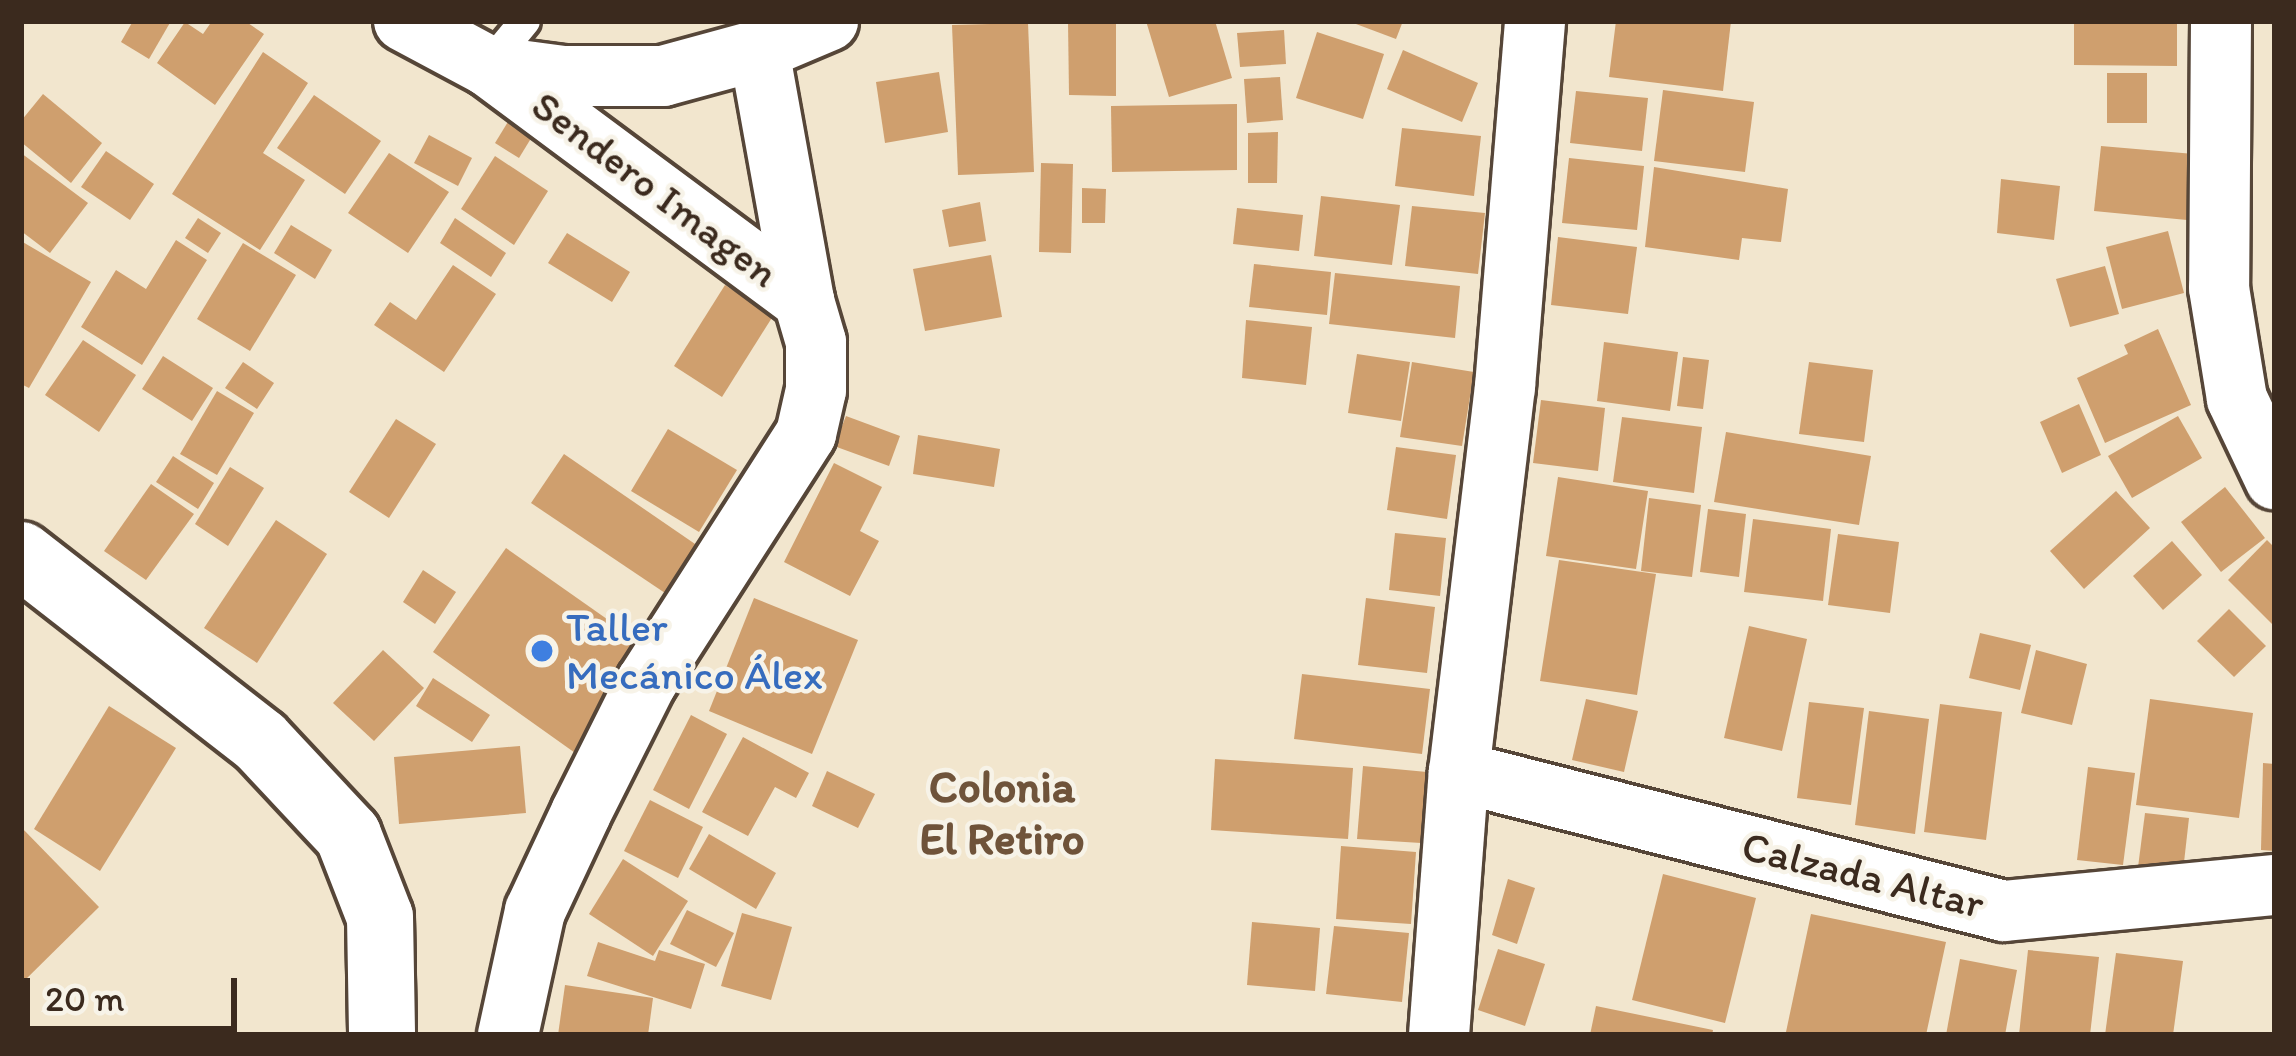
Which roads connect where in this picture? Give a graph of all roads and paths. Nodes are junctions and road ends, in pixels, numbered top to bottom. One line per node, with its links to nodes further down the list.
1 (404, 21): 5 (street)
2 (828, 21): 6 (street)
3 (1535, 21): 10 (street)
4 (2221, 21): 8 (street)
5 (507, 43): 6 (street); 7 (street, Sendero Imagen)
6 (759, 50): 7 (street)
7 (804, 301): 13 (street, Sendero Imagen)
8 (2275, 479)
9 (21, 555): 12 (street)
10 (1459, 772): 11 (street, Calzada Altar); 14 (street)
11 (2275, 885)
12 (382, 1035)
13 (508, 1035)
14 (1439, 1035)

